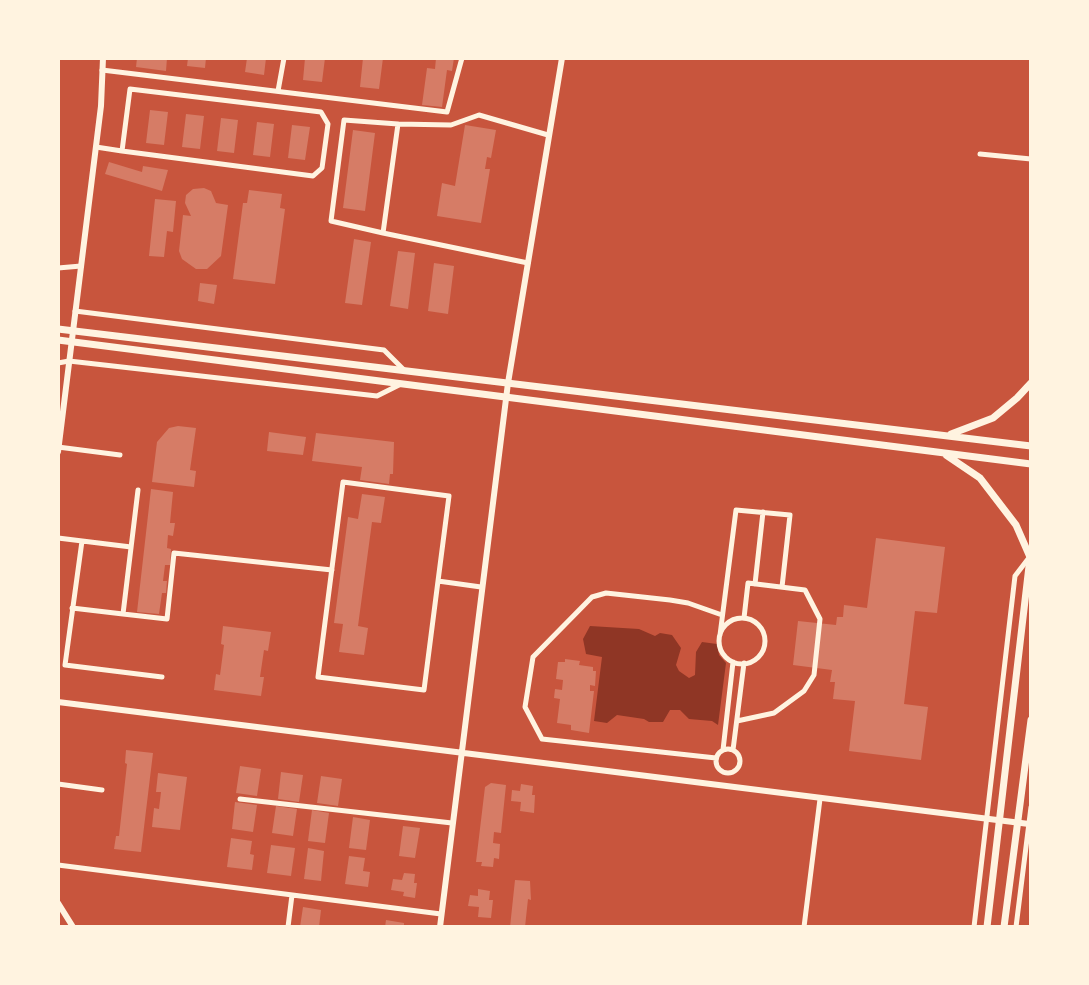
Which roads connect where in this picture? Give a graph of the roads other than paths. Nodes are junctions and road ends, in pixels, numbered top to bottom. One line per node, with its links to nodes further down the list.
1 (103, 58): 5 (street)
2 (284, 58): 6 (street)
3 (462, 58): 6 (street)
4 (562, 58): 8 (street)
5 (103, 70): 6 (street); 9 (street)
6 (278, 91)
7 (398, 124): 8 (street); 13 (street); 13 (street)
8 (548, 135): 14 (street)
9 (96, 147): 10 (street); 15 (street)
10 (122, 150): 10 (street)
11 (980, 154): 12 (street)
12 (1031, 159)
13 (383, 233): 14 (street)
14 (528, 263): 24 (street)
15 (81, 266): 16 (street); 17 (street)
16 (58, 268)
17 (75, 311): 20 (street); 22 (street)
18 (58, 329): 22 (main road)
19 (58, 340): 23 (main road)
20 (69, 361): 21 (street); 23 (street); 29 (street)
21 (58, 363)
22 (405, 371): 24 (main road)
23 (404, 383): 26 (main road)
24 (508, 383): 26 (street); 27 (main road)
25 (1031, 383): 27 (main road)
26 (506, 396): 30 (main road); 43 (street)
27 (947, 436): 28 (main road)
28 (1031, 446)
29 (58, 449): 31 (street)
30 (943, 452): 32 (main road); 39 (main road)
31 (120, 455)
32 (1031, 464)
33 (138, 490): 37 (street)
34 (763, 512): 42 (street); 44 (street); 47 (street)
35 (58, 538): 36 (street)
36 (82, 541): 37 (street); 45 (street)
37 (131, 547): 46 (street)
38 (1031, 549): 39 (main road)
39 (1030, 557): 67 (street); 68 (main road)
40 (332, 570): 41 (street); 41 (street); 46 (street)
41 (438, 581): 43 (street)
42 (755, 584): 44 (street); 48 (street)
43 (481, 587): 58 (street)
44 (782, 587): 55 (street)
45 (72, 608): 46 (street); 52 (street)
46 (123, 614)
47 (722, 615): 49 (street); 59 (street)
48 (744, 618): 49 (street); 51 (street)
49 (720, 635): 50 (street)
50 (733, 662): 51 (street); 56 (street)
51 (744, 663): 55 (street)
52 (162, 677)
53 (58, 702): 58 (street)
54 (1031, 720): 70 (main road)
55 (737, 721): 57 (street)
56 (723, 750): 57 (street); 59 (street)
57 (733, 750): 60 (street)
58 (461, 754): 62 (street); 69 (street)
59 (716, 758): 60 (street)
60 (728, 773): 62 (street)
61 (58, 784): 63 (street)
62 (726, 787): 65 (street)
63 (102, 790)
64 (240, 799): 69 (street)
65 (820, 799): 67 (street); 79 (street)
66 (1031, 807): 71 (street)
67 (987, 820): 68 (street); 80 (street)
68 (999, 821): 70 (street); 81 (main road)
69 (452, 823): 75 (street)
70 (1017, 823): 71 (street); 82 (main road)
71 (1030, 824): 83 (street)
72 (58, 865): 73 (street)
73 (292, 895): 75 (street); 77 (street)
74 (58, 903): 76 (street)
75 (441, 914): 78 (street)
76 (74, 927)
77 (288, 927)
78 (440, 927)
79 (804, 927)
80 (974, 927)
81 (987, 927)
82 (1004, 927)
83 (1016, 927)

